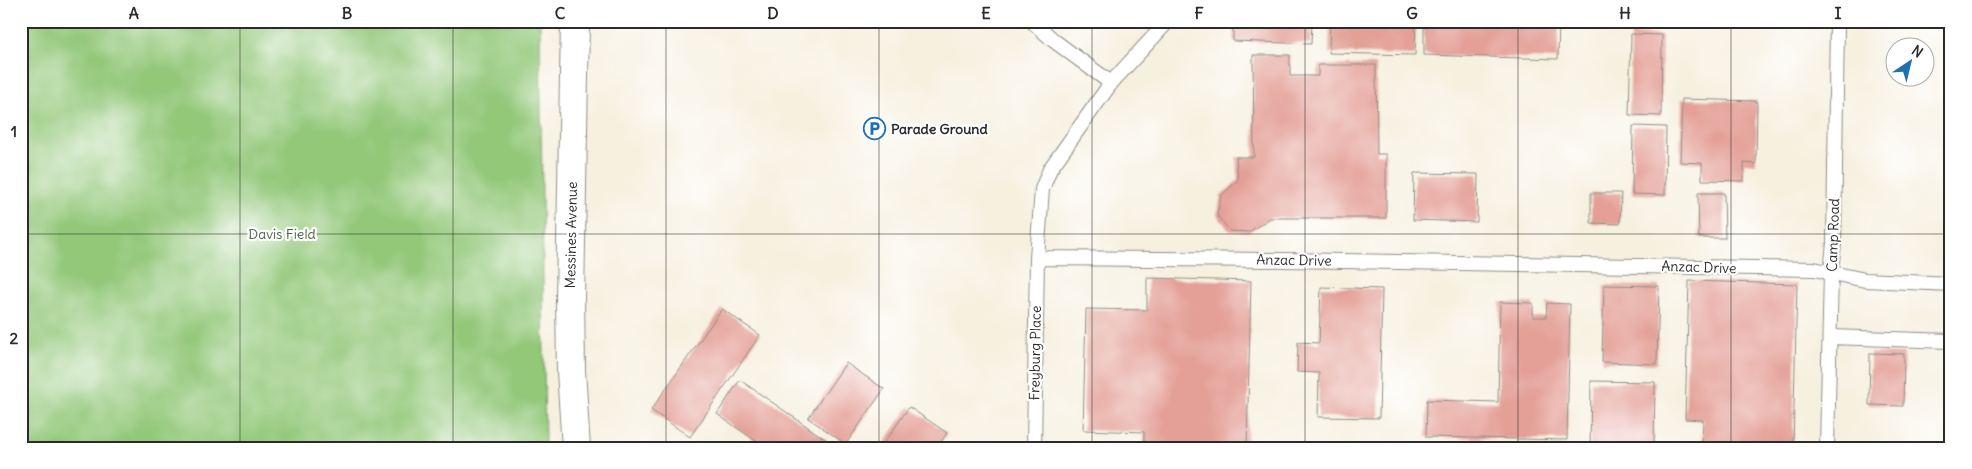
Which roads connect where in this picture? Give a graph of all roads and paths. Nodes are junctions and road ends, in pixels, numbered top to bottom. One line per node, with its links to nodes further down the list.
1 (575, 21): 11 (street, Messines Avenue)
2 (1032, 21): 5 (lane)
3 (1168, 21): 5 (lane)
4 (1837, 21): 7 (lane, Camp Road)
5 (1111, 83): 6 (lane)
6 (1036, 258): 7 (lane, Anzac Drive); 12 (lane, Freyburg Place)
7 (1831, 272): 8 (lane, Anzac Drive); 9 (lane, Camp Road)
8 (1951, 284)
9 (1830, 337): 10 (lane); 13 (lane, Camp Road)
10 (1951, 341)
11 (576, 448)
12 (1034, 448)
13 (1827, 448)

